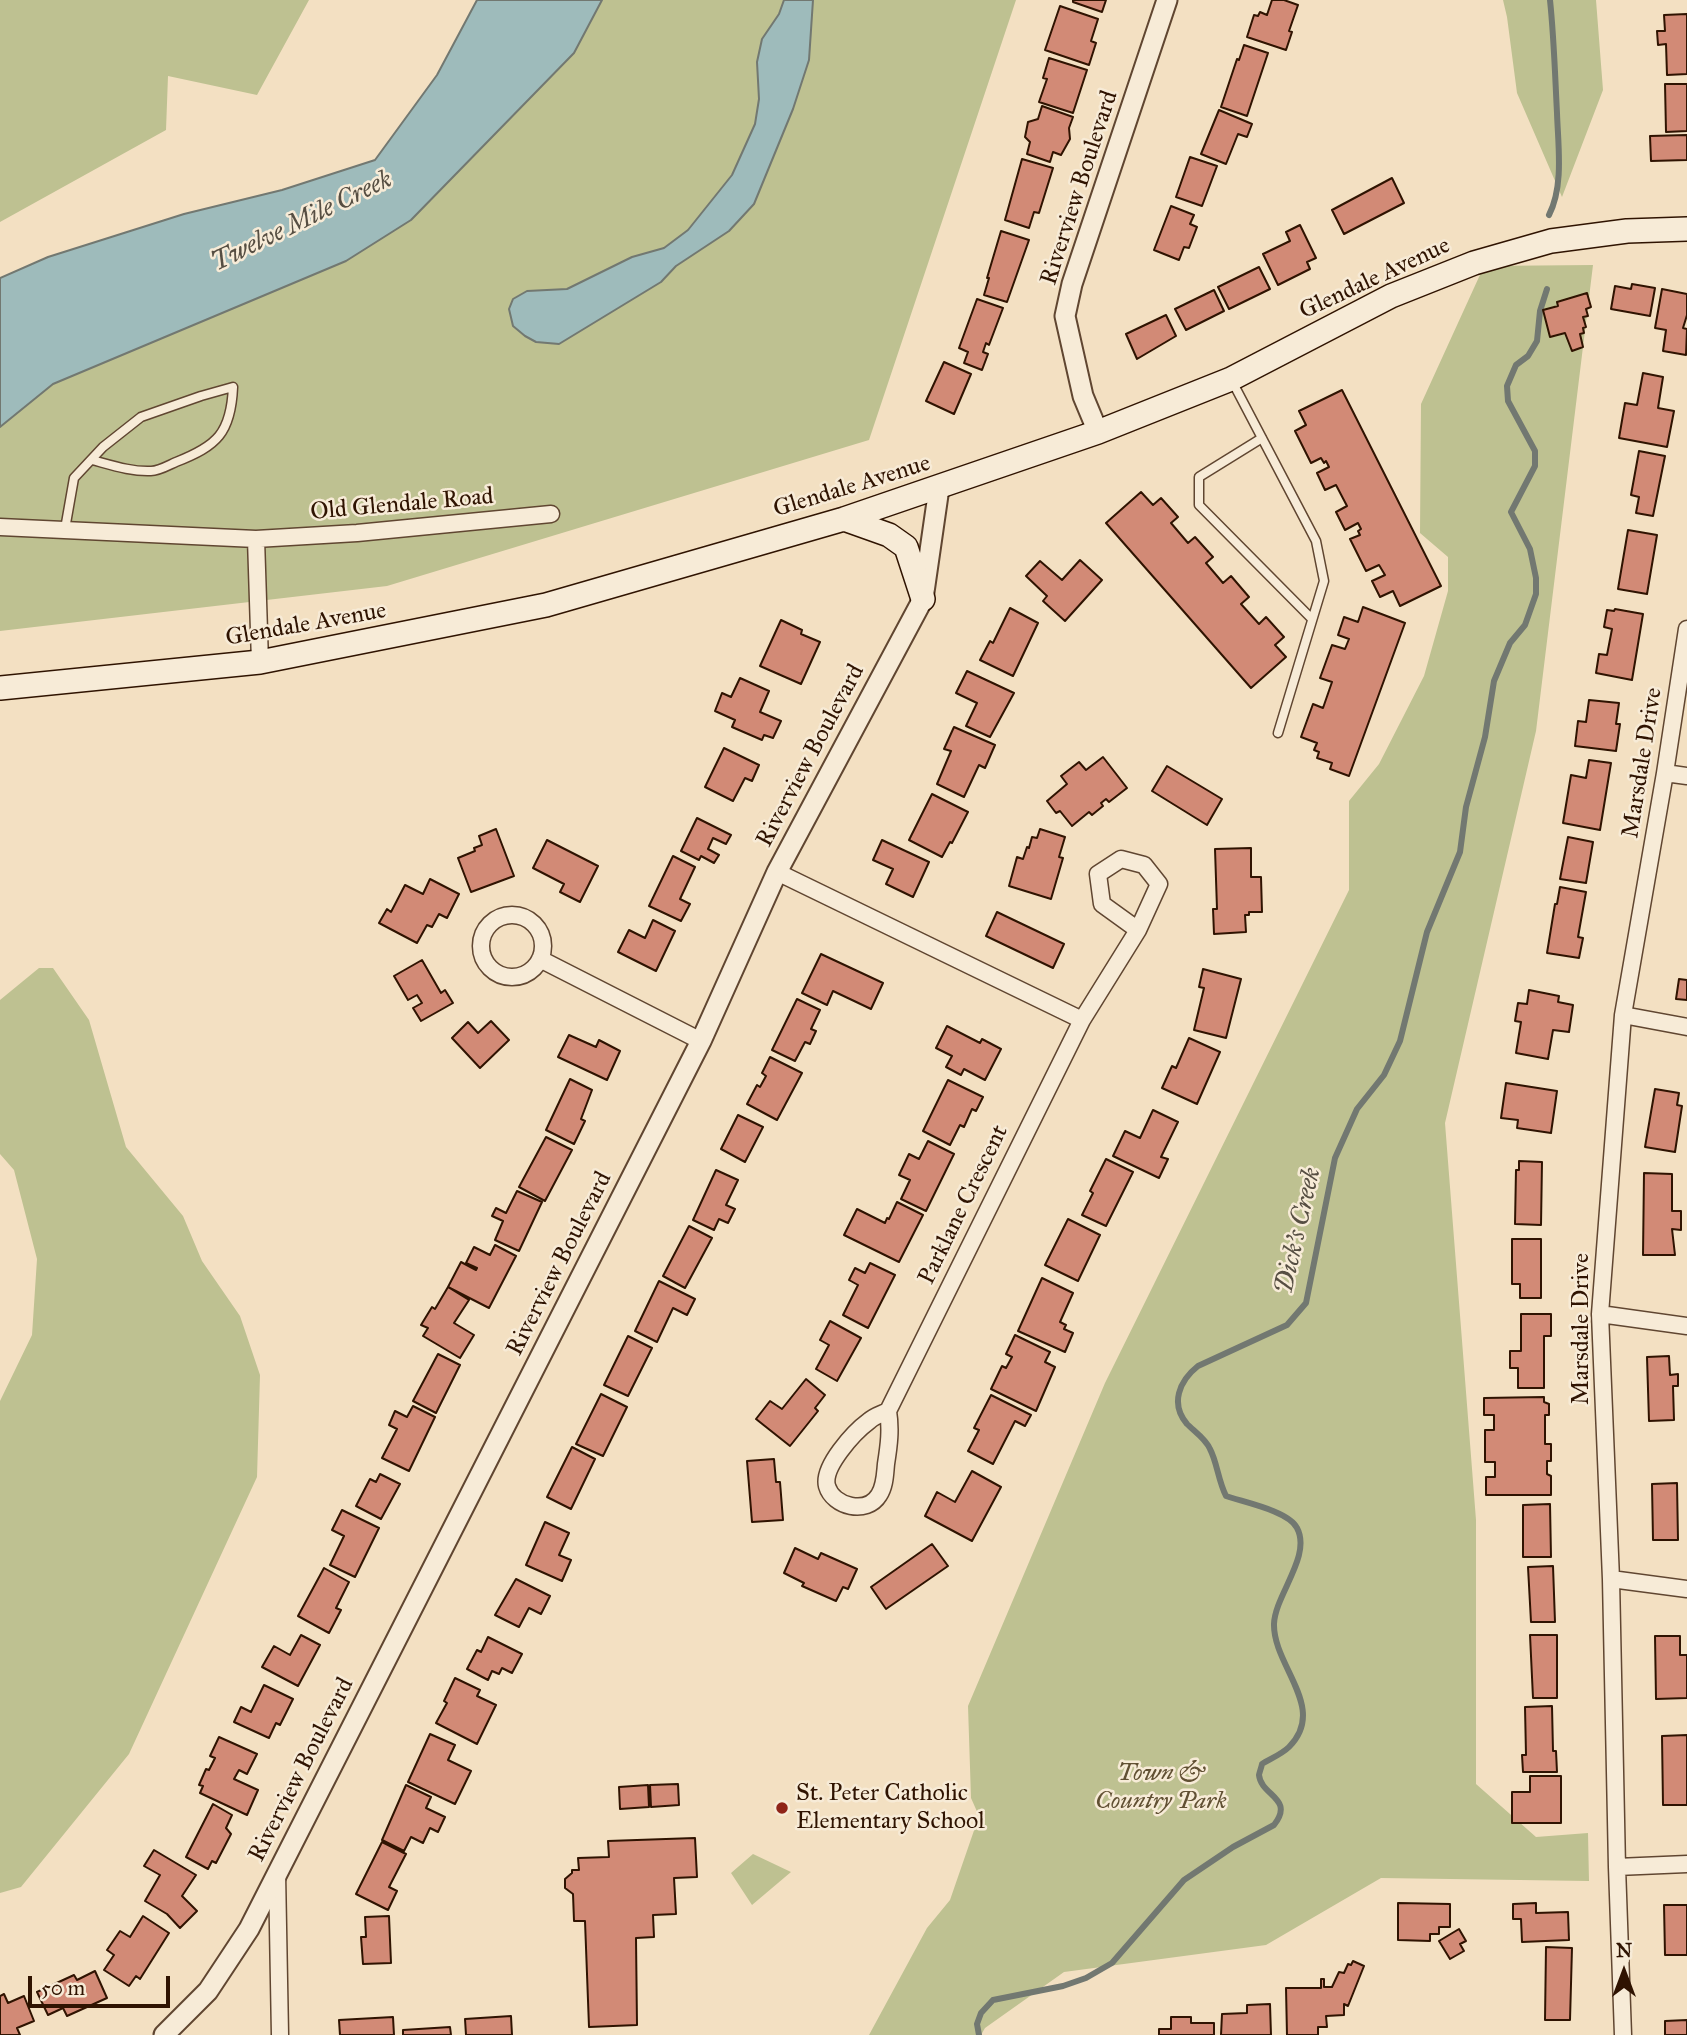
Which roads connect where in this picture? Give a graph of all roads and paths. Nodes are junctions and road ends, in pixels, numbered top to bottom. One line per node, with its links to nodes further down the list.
1 (1167, 0): 4 (street, Riverview Boulevard)
2 (1687, 229): 3 (main road, Glendale Avenue)
3 (1231, 379): 4 (main road, Glendale Avenue); 5 (lane)
4 (1098, 432): 7 (main road, Glendale Avenue)
5 (1262, 438): 14 (lane); 14 (lane)
6 (92, 460): 6 (lane); 11 (lane)
7 (939, 488): 9 (main road, Glendale Avenue); 13 (street, Riverview Boulevard)
8 (551, 514): 12 (street, Old Glendale Road)
9 (844, 519): 13 (main road); 16 (main road, Glendale Avenue)
10 (0, 527): 11 (street, Old Glendale Road)
11 (65, 528): 12 (street, Old Glendale Road)
12 (256, 539): 16 (street)
13 (923, 598): 21 (street, Riverview Boulevard)
14 (1312, 619): 18 (lane)
15 (1687, 629): 19 (street, Marsdale Drive)
16 (260, 662): 17 (main road, Glendale Avenue)
17 (1, 687)
18 (1278, 733)
19 (1665, 773): 20 (street); 24 (street, Marsdale Drive)
20 (1687, 776)
21 (777, 872): 25 (street); 27 (street, Riverview Boulevard)
22 (1138, 930): 22 (street, Parklane Crescent); 25 (street, Parklane Crescent)
23 (540, 959): 27 (street)
24 (1623, 1015): 26 (street); 28 (street, Marsdale Drive)
25 (1082, 1020): 30 (street, Parklane Crescent)
26 (1687, 1027)
27 (701, 1041): 35 (street, Riverview Boulevard)
28 (1600, 1314): 29 (street); 31 (street, Marsdale Drive)
29 (1687, 1326)
30 (888, 1411): 30 (street, Parklane Crescent)
31 (1611, 1579): 32 (street); 34 (street, Marsdale Drive)
32 (1687, 1589)
33 (1687, 1864): 34 (street)
34 (1617, 1867): 38 (street, Marsdale Drive)
35 (277, 1873): 36 (street, Riverview Boulevard); 37 (street)
36 (164, 2035)
37 (280, 2035)
38 (1623, 2035)

